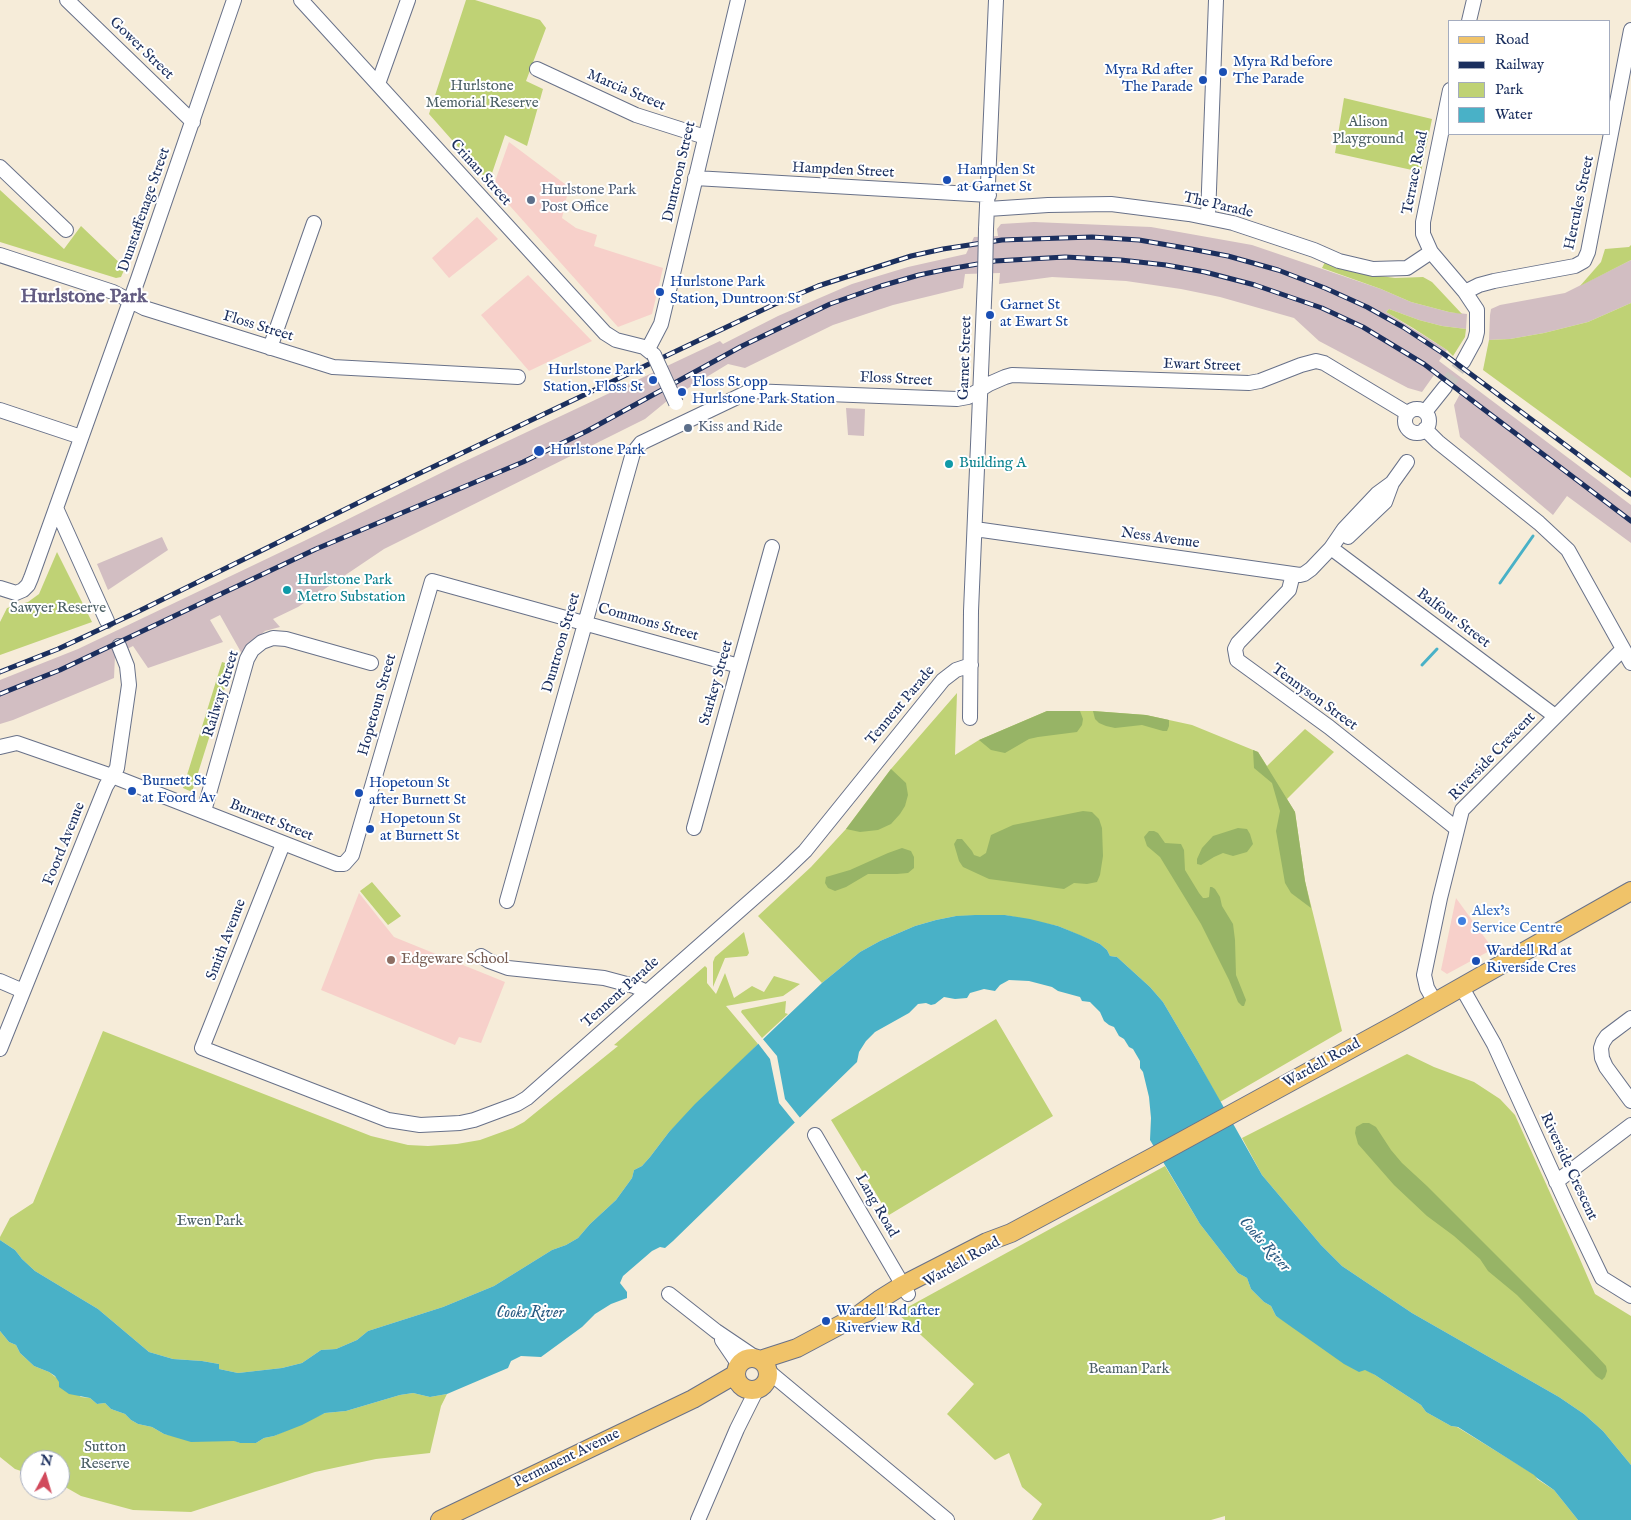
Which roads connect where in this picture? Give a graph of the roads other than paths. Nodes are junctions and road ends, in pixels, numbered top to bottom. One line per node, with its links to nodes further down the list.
1 (67, 0): 14 (street, Gower Street)
2 (234, 0): 14 (street, Dunstaffenage Street)
3 (300, 0): 12 (street, Crinan Street)
4 (408, 0): 12 (street)
5 (738, 0): 17 (street, Duntroon Street)
6 (996, 0): 20 (street, Garnet Street)
7 (1216, 0): 21 (street)
8 (1474, 0): 9 (street)
9 (1468, 20)
10 (1631, 30): 15 (street, Hercules Street)
11 (537, 69): 17 (street, Marcia Street)
12 (378, 84): 29 (street, Crinan Street)
13 (1448, 100): 24 (street, Terrace Road)
14 (193, 122): 27 (street, Dunstaffenage Street)
15 (1611, 133)
16 (1611, 135): 26 (street, Hercules Street)
17 (704, 137): 19 (street, Duntroon Street)
18 (0, 167): 23 (street)
19 (695, 178): 20 (street, Hampden Street); 29 (street, Duntroon Street)
20 (988, 202): 21 (street, The Parade); 33 (street, Garnet Street, bridge)
21 (1208, 217): 24 (street, The Parade)
22 (314, 223): 28 (street)
23 (66, 230)
24 (1431, 252): 26 (street, Terrace Road)
25 (0, 255): 27 (street, Floss Street)
26 (1465, 292): 30 (street, Terrace Road)
27 (130, 302): 28 (street, Floss Street); 39 (street, Dunstaffenage Street)
28 (270, 348): 31 (street, Floss Street)
29 (651, 352): 37 (street, bridge)
30 (1463, 362)
31 (518, 377)
32 (1445, 387): 35 (street)
33 (981, 389): 36 (street, Ewart Street); 37 (street, Floss Street); 42 (street, Garnet Street)
34 (0, 410): 39 (street)
35 (1425, 412): 36 (street); 38 (street)
36 (1407, 413): 38 (street)
37 (685, 421): 49 (street, Duntroon Street)
38 (1425, 429): 51 (street)
39 (81, 437): 41 (street, Dunstaffenage Street)
40 (1407, 462): 44 (street)
41 (56, 508): 47 (street, Dunstaffenage Street); 48 (street)
42 (974, 529): 45 (street, Ness Avenue); 54 (street, Garnet Street)
43 (772, 547): 55 (street, Starkey Street)
44 (1331, 548): 45 (street); 56 (street, Balfour Street)
45 (1293, 574): 62 (street, Tennyson Street)
46 (432, 581): 49 (street, Commons Street); 64 (street, Hopetoun Street)
47 (0, 588)
48 (108, 621)
49 (585, 622): 55 (street, Commons Street); 66 (street, Duntroon Street)
50 (119, 646): 59 (street, Foord Avenue)
51 (1623, 649): 53 (street); 56 (street, Riverside Crescent)
52 (370, 663): 60 (street, Railway Street)
53 (1631, 663)
54 (971, 665): 57 (street, Garnet Street); 71 (street, Tennent Parade)
55 (739, 666): 61 (street, Starkey Street)
56 (1554, 716): 62 (street, Riverside Crescent)
57 (970, 718)
58 (0, 747): 59 (street, Burnett Street)
59 (112, 776): 60 (street, Burnett Street); 70 (street, Foord Avenue)
60 (204, 811): 63 (street, Burnett Street)
61 (694, 828)
62 (1457, 829): 72 (street, Riverside Crescent)
63 (283, 844): 64 (street, Burnett Street); 74 (street, Smith Avenue)
64 (344, 864)
65 (1631, 891): 69 (main road, Wardell Road)
66 (507, 901)
67 (481, 956): 71 (street)
68 (0, 982): 70 (street)
69 (1461, 986): 72 (main road, Wardell Road); 79 (street, Riverside Crescent)
70 (23, 991): 75 (street, Foord Avenue)
71 (647, 992): 74 (street, Tennent Parade)
72 (1435, 1002): 80 (main road, Wardell Road)
73 (1631, 1018): 76 (street)
74 (202, 1048)
75 (0, 1049)
76 (1631, 1101)
77 (1631, 1125): 79 (street)
78 (815, 1135): 80 (street, Lang Road)
79 (1556, 1182): 82 (street, Riverside Crescent)
80 (903, 1285): 83 (main road, Wardell Road)
81 (669, 1294): 83 (street)
82 (1631, 1296)
83 (754, 1375): 84 (main road, Permanent Avenue); 85 (street); 86 (street)
84 (440, 1520)
85 (698, 1520)
86 (947, 1520)

